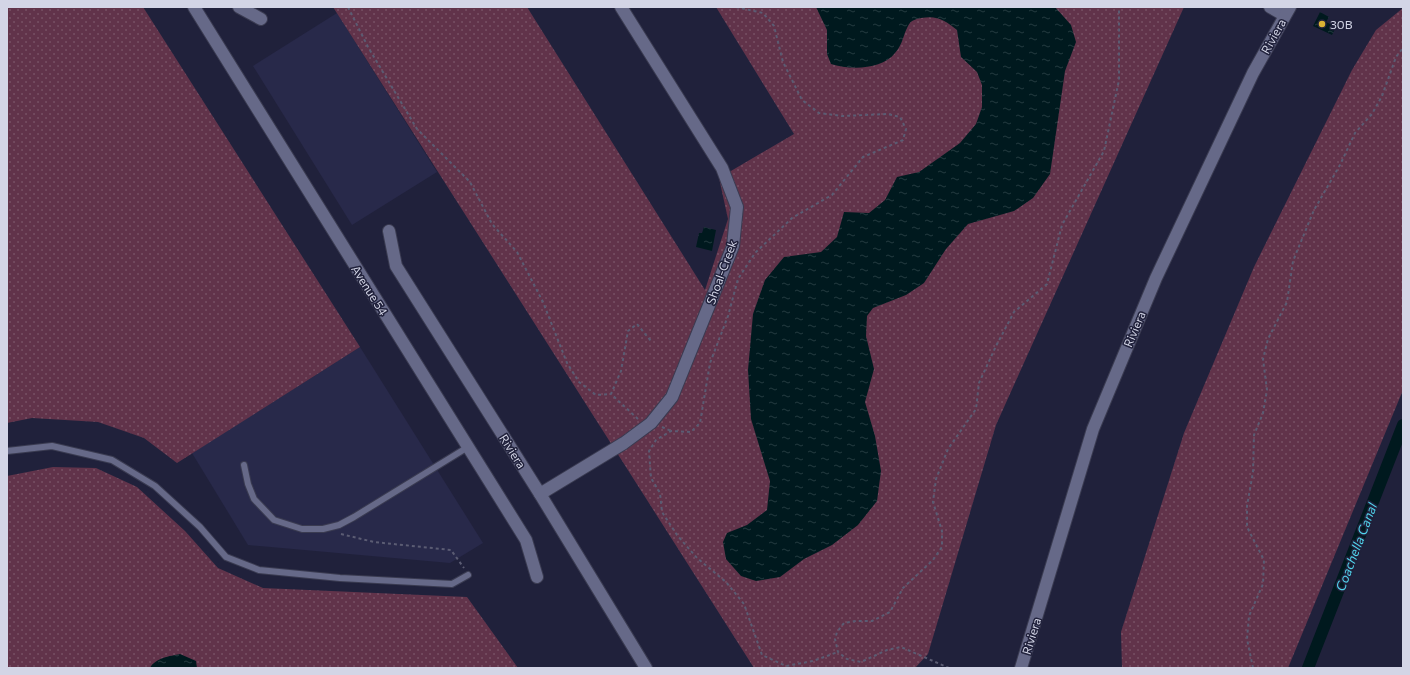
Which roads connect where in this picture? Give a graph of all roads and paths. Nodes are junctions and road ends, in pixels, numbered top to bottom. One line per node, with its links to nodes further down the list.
1 (194, 7): 16 (street, Avenue 54)
2 (239, 7): 9 (street)
3 (348, 7): 13 (path)
4 (621, 7): 14 (street, Shoal-Creek)
5 (736, 7): 15 (path)
6 (1119, 7): 23 (path)
7 (1270, 7): 8 (street)
8 (1287, 11): 26 (street, Riviera)
9 (261, 19)
10 (1403, 48): 27 (path)
11 (388, 231): 19 (street, Riviera)
12 (651, 341): 13 (path)
13 (611, 394): 14 (path)
14 (651, 423): 15 (path); 19 (street, Shoal-Creek)
15 (671, 431): 23 (path)
16 (468, 447): 20 (lane); 22 (street, Avenue 54)
17 (7, 451): 21 (lane)
18 (244, 465): 20 (lane)
19 (540, 494): 24 (street, Riviera)
20 (323, 529): 21 (path)
21 (468, 575)
22 (537, 577)
23 (838, 652): 25 (path)
24 (646, 668)
25 (949, 668)
26 (1021, 668)
27 (1253, 668)

